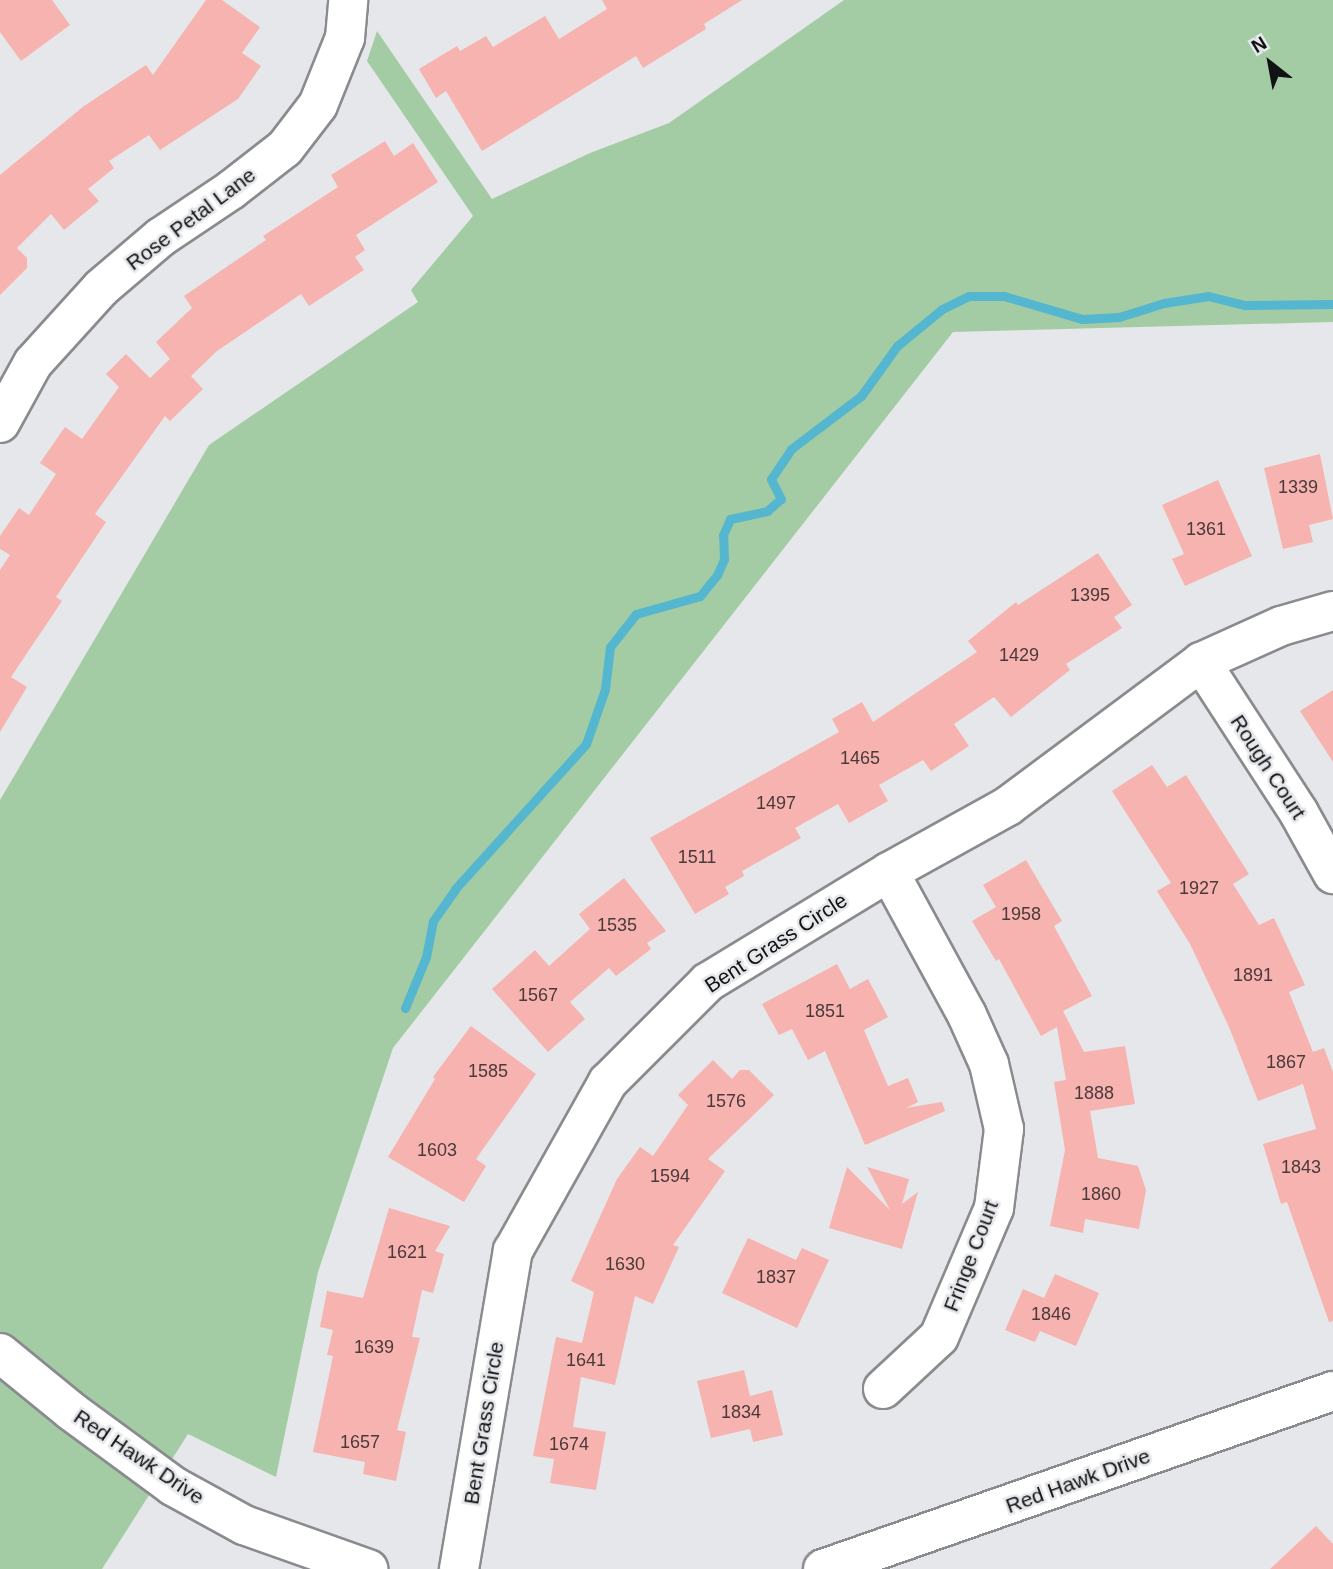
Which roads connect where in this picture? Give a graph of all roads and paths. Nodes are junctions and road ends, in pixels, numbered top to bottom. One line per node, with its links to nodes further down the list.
1 (348, 0): 2 (street, Rose Petal Lane)
2 (0, 423)
3 (1333, 611): 4 (street, Bent Grass Circle)
4 (1200, 662): 5 (street, Bent Grass Circle); 6 (street, Rough Court)
5 (889, 872): 8 (street, Fringe Court); 11 (street, Bent Grass Circle)
6 (1333, 874)
7 (0, 1353): 10 (street, Red Hawk Drive)
8 (883, 1389)
9 (1333, 1391): 12 (street, Red Hawk Drive)
10 (368, 1569)
11 (459, 1569)
12 (823, 1569)

